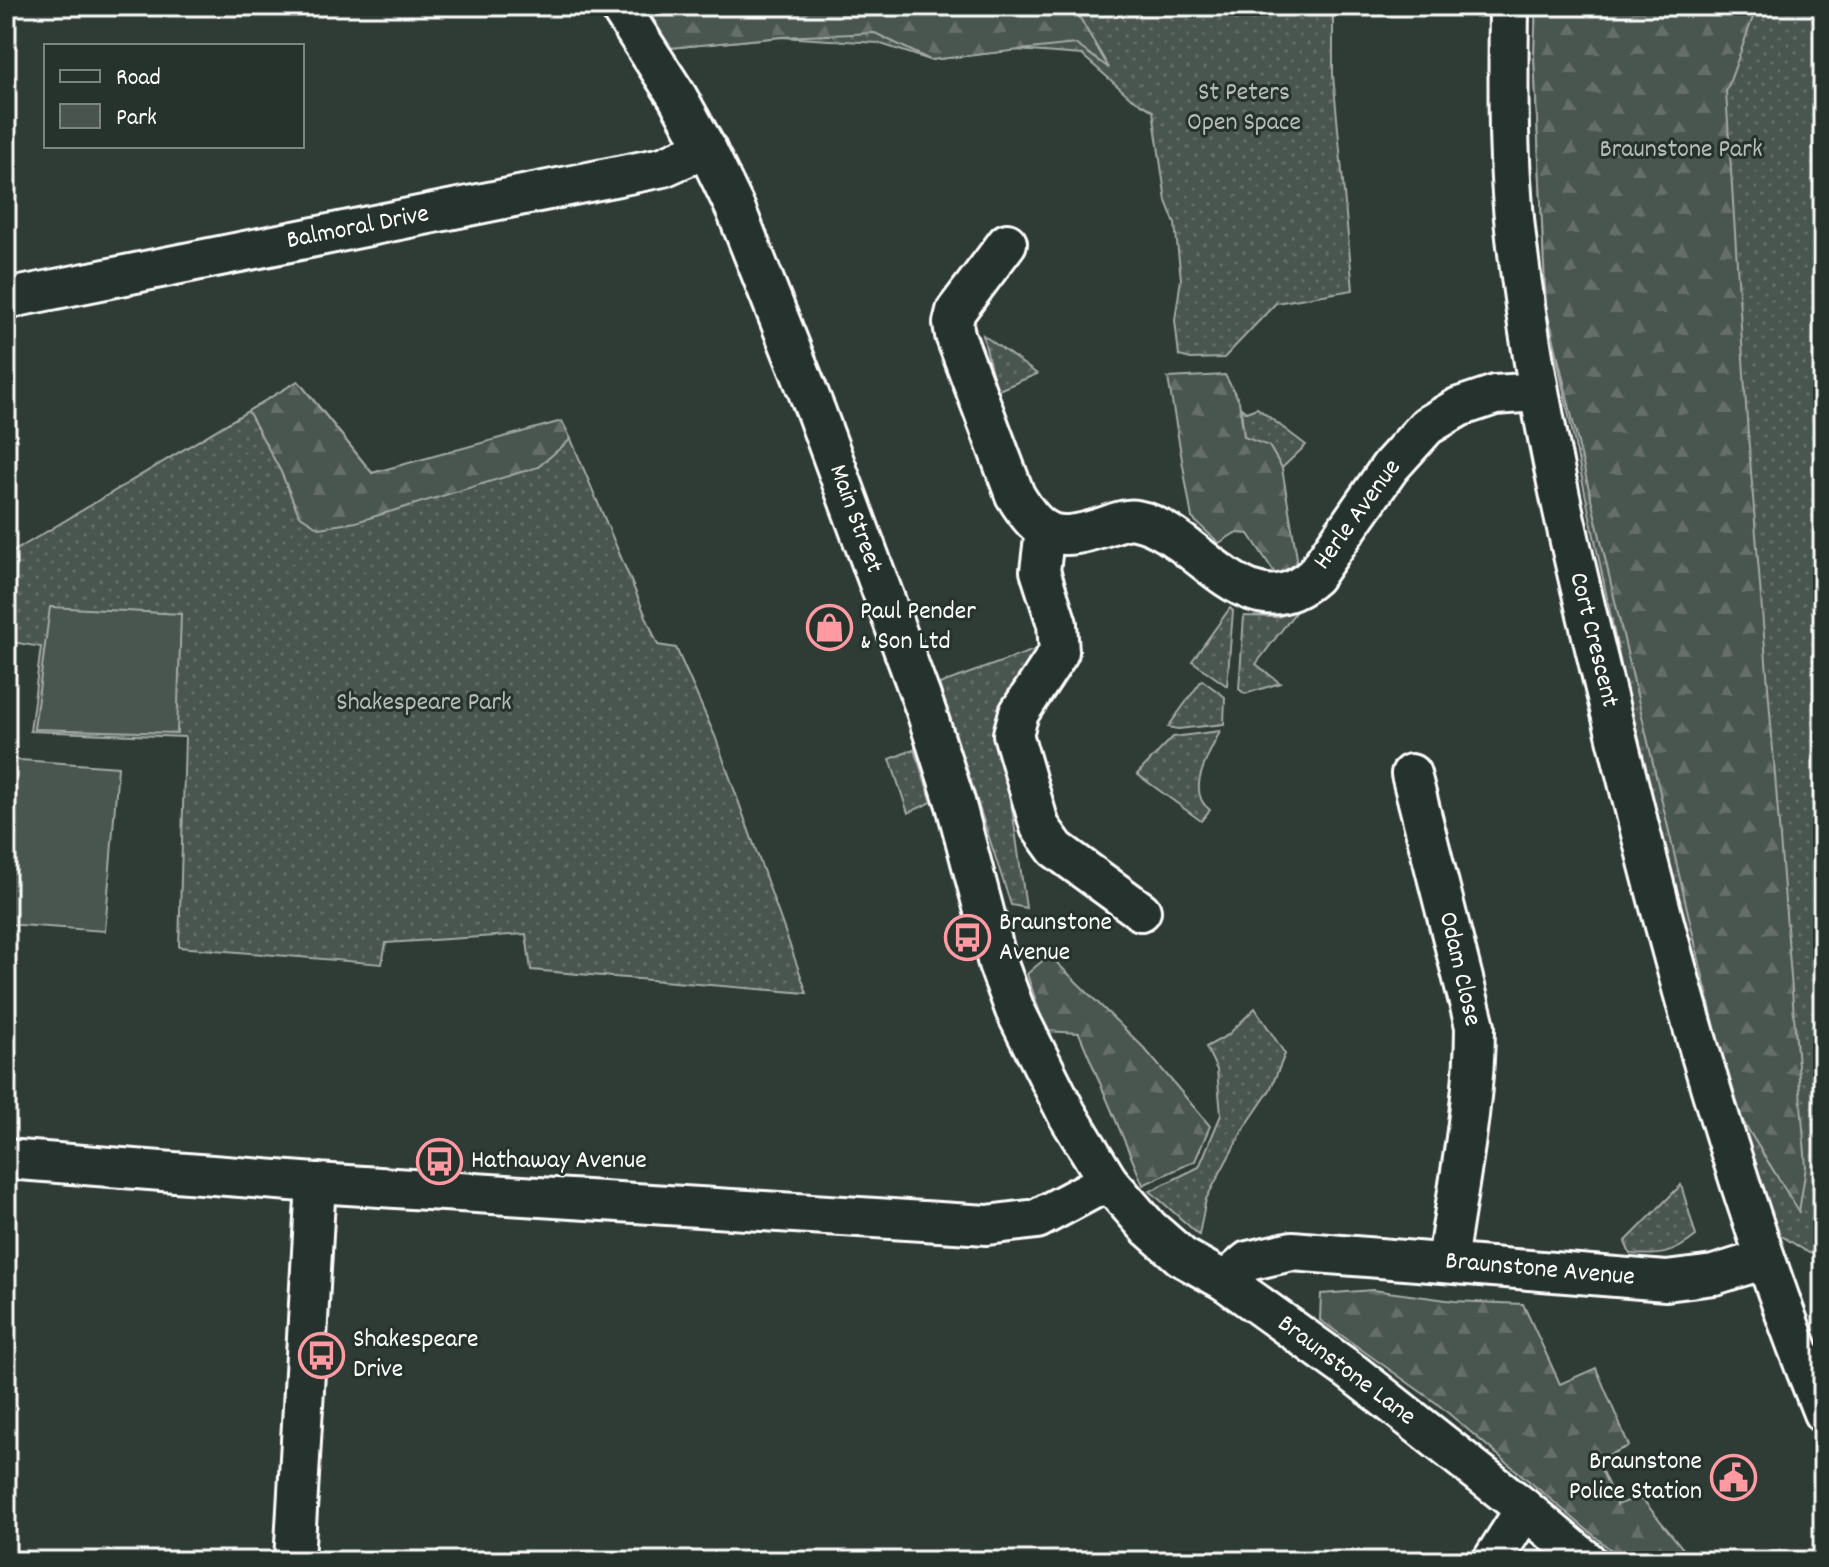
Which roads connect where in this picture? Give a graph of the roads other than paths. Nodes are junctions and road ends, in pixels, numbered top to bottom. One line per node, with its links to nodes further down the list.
1 (619, 6): 3 (street, Main Street)
2 (1509, 6): 6 (street, Cort Crescent)
3 (706, 148): 5 (street, Balmoral Drive); 11 (street, Main Street)
4 (1007, 243): 7 (street)
5 (6, 299)
6 (1538, 392): 7 (street, Herle Avenue); 13 (street, Cort Crescent)
7 (1045, 530): 9 (street)
8 (1411, 774): 14 (street, Odam Close)
9 (1141, 911)
10 (6, 1159): 12 (street)
11 (1108, 1181): 12 (street); 15 (street, Braunstone Lane)
12 (316, 1183): 19 (street)
13 (1765, 1259): 14 (street, Braunstone Avenue); 16 (street, Cort Crescent)
14 (1447, 1262): 15 (street, Braunstone Avenue)
15 (1225, 1281): 18 (street, Braunstone Lane)
16 (1815, 1367): 17 (street, Cort Crescent)
17 (1823, 1413)
18 (1525, 1509): 20 (street); 21 (street, Braunstone Lane)
19 (294, 1561)
20 (1492, 1561)
21 (1587, 1561)

